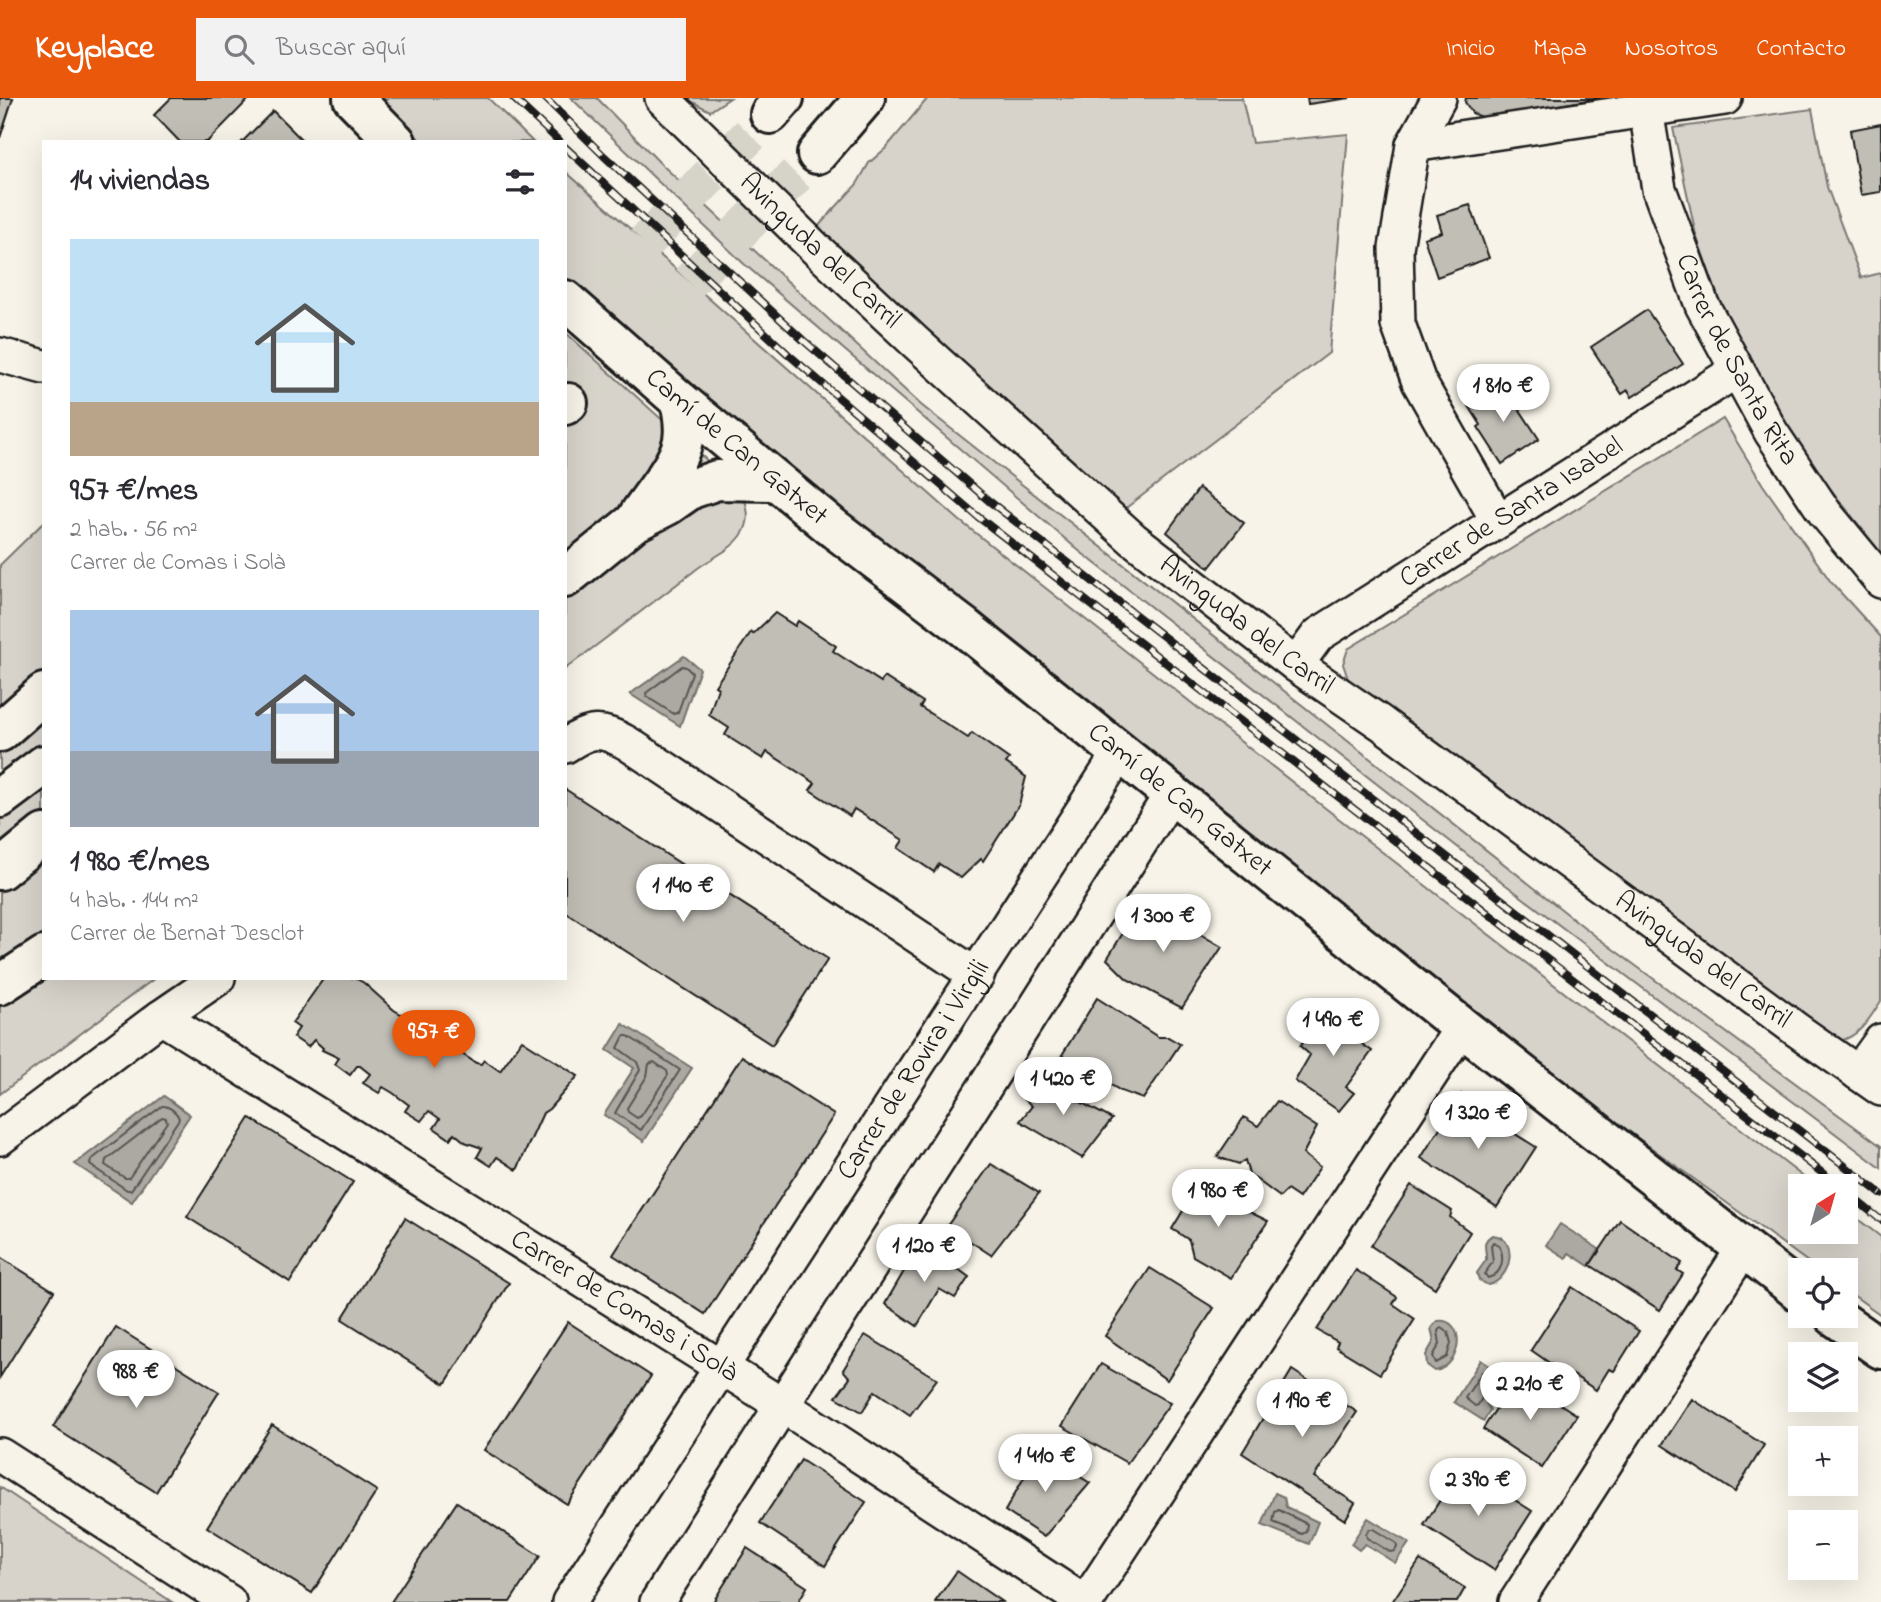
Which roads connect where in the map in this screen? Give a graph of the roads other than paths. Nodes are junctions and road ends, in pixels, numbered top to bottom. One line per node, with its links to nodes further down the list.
1 (353, 98): 7 (main road)
2 (662, 98): 20 (street, Avinguda del Carril)
3 (865, 98): 9 (main road)
4 (1439, 98): 8 (street)
5 (1725, 98): 6 (street)
6 (1647, 110): 8 (street); 13 (street, Carrer de Santa Rita)
7 (394, 140)
8 (1413, 145): 16 (street)
9 (817, 154)
10 (567, 302): 14 (main road, Camí de Can Gatxet)
11 (0, 355): 12 (street)
12 (42, 366)
13 (1736, 371): 16 (street, Carrer de Santa Isabel); 19 (street, Carrer de Santa Rita)
14 (680, 401): 15 (main road, Camí de Can Gatxet); 17 (main road)
15 (775, 481): 17 (main road); 24 (main road, Camí de Can Gatxet)
16 (1498, 521): 20 (street, Carrer de Santa Isabel)
17 (633, 523): 18 (main road)
18 (567, 576)
19 (1881, 581)
20 (1296, 665): 37 (street, Avinguda del Carril)
21 (42, 695): 22 (main road)
22 (0, 732)
23 (577, 739): 31 (street)
24 (1121, 751): 26 (main road, Camí de Can Gatxet); 31 (street, Carrer de Rovira i Virgili)
25 (42, 766): 27 (main road)
26 (1172, 793): 35 (main road, Camí de Can Gatxet); 44 (street)
27 (0, 798)
28 (42, 836): 29 (main road)
29 (0, 870)
30 (42, 957): 33 (main road)
31 (977, 976): 43 (street, Carrer de Rovira i Virgili)
32 (215, 980): 34 (street)
33 (0, 985)
34 (161, 1017): 38 (street); 43 (street, Carrer de Comas i Solà)
35 (1462, 1027): 39 (main road, Camí de Can Gatxet); 49 (street)
36 (1881, 1041): 37 (street)
37 (1870, 1081)
38 (0, 1138)
39 (1743, 1249): 40 (main road, Camí de Can Gatxet); 50 (street)
40 (1788, 1283)
41 (1851, 1328): 42 (main road)
42 (1881, 1349)
43 (722, 1367): 44 (street, Carrer de Comas i Solà); 47 (street, Carrer de Rovira i Virgili)
44 (782, 1405): 48 (street); 49 (street, Carrer de Comas i Solà)
45 (0, 1455): 46 (street)
46 (229, 1602)
47 (569, 1602)
48 (657, 1602)
49 (1085, 1602)
50 (1516, 1602)

